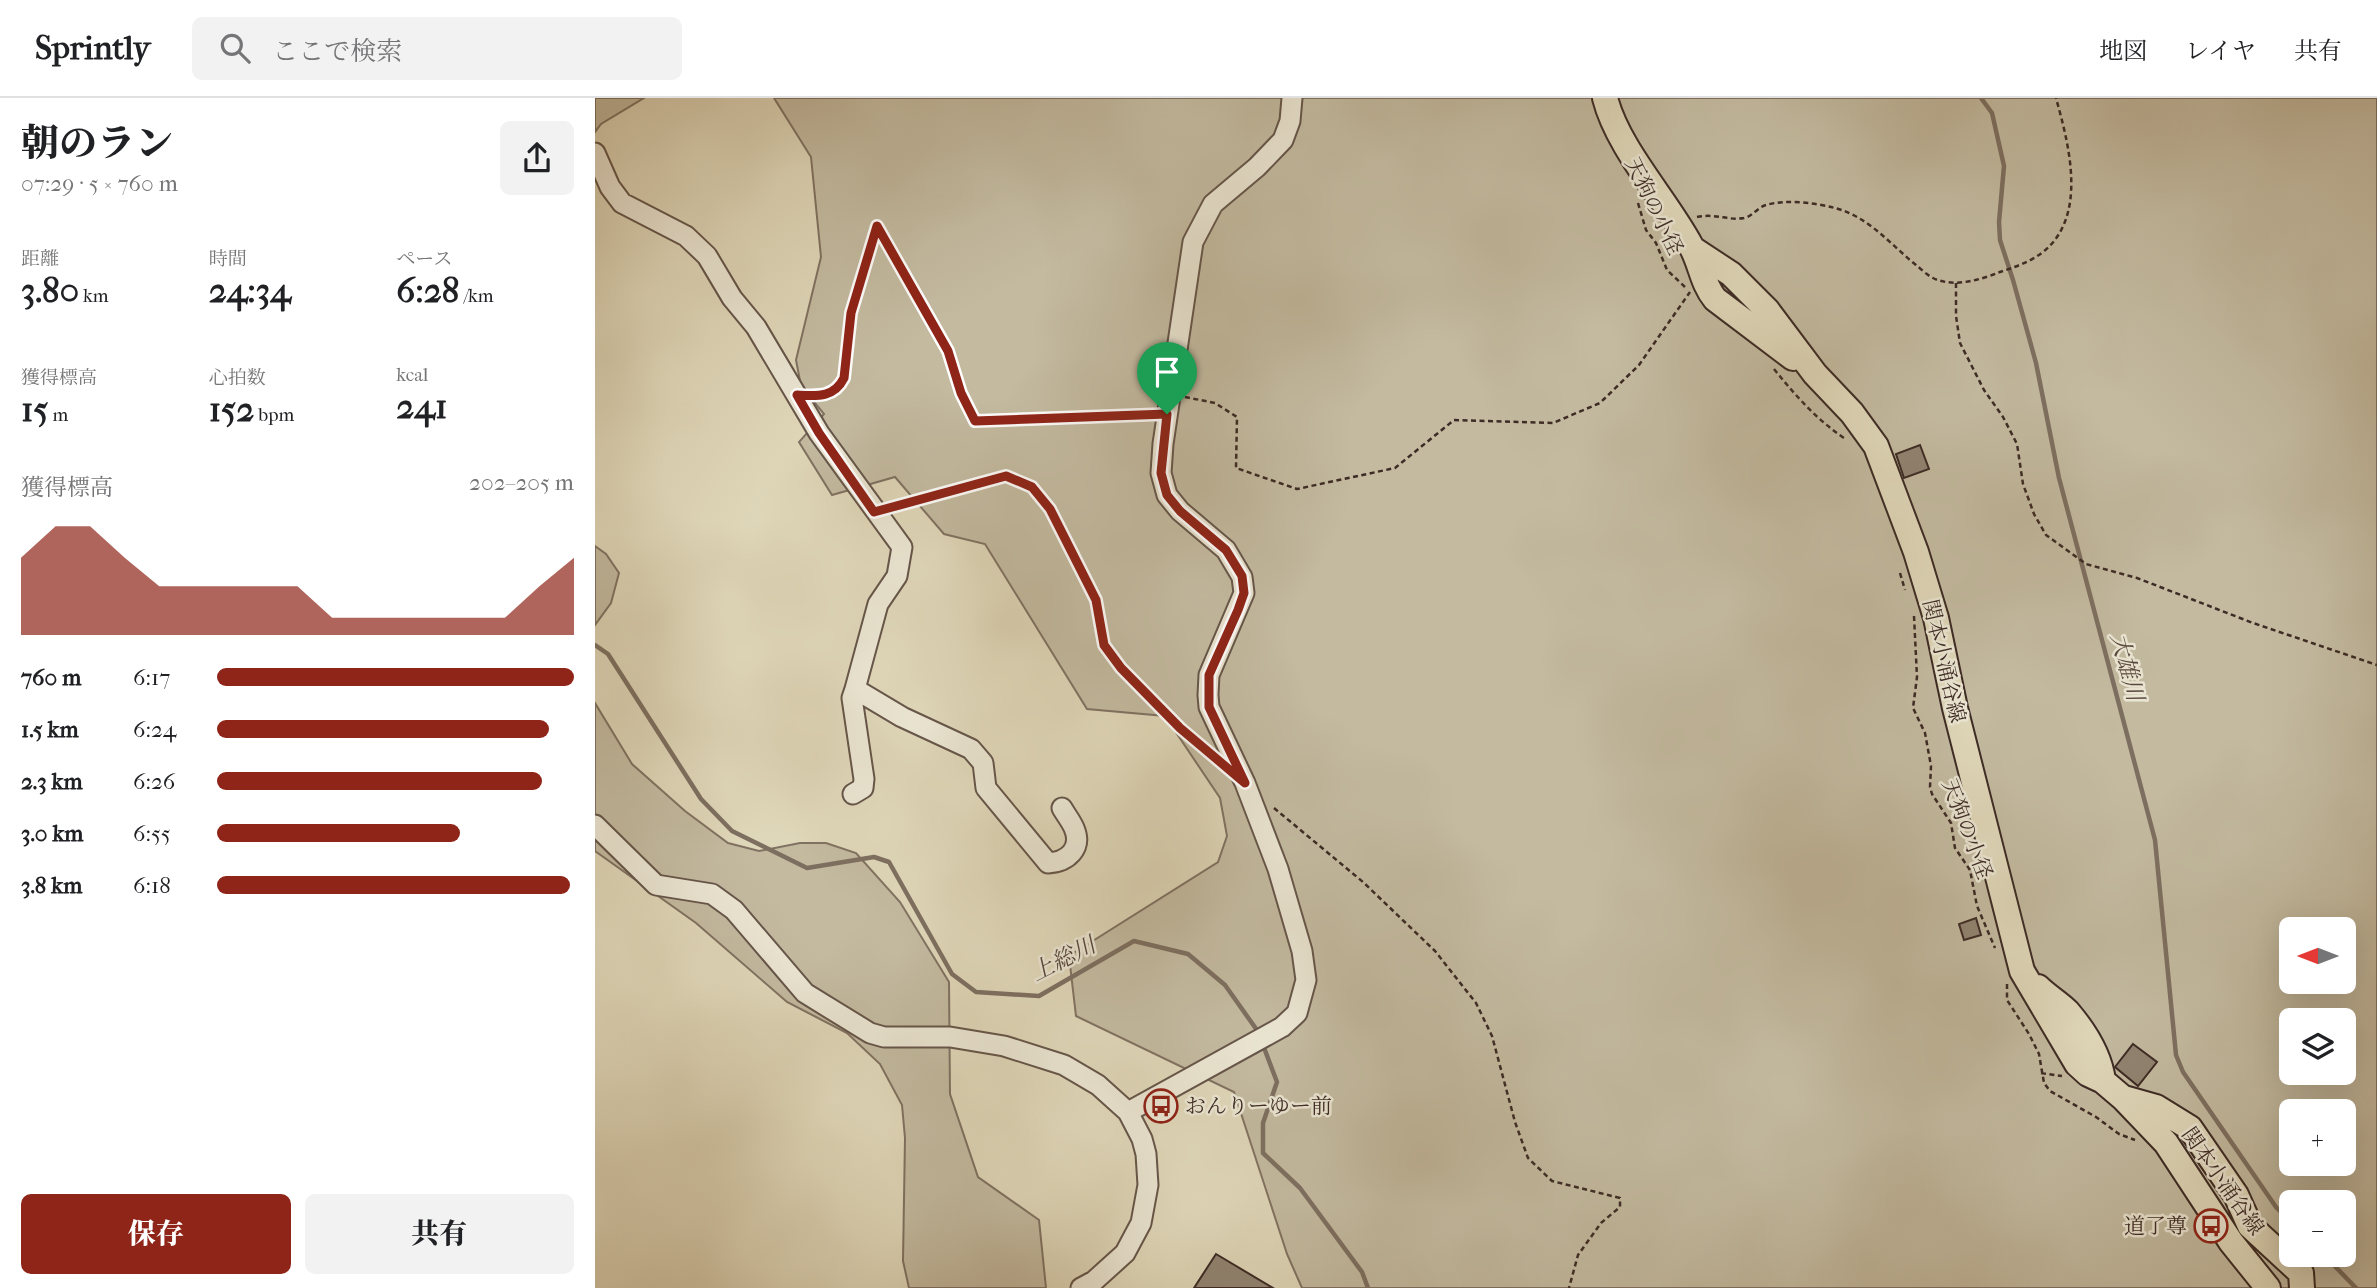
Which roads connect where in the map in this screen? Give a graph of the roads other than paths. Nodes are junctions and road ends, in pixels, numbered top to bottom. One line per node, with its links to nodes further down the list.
1 (1292, 98): 11 (street)
2 (1605, 98): 4 (main road, 関本小涌谷線)
3 (595, 153): 6 (street)
4 (1693, 249): 5 (main road, 関本小涌谷線); 5 (main road, 関本小涌谷線)
5 (1815, 374): 10 (main road, 関本小涌谷線)
6 (855, 689): 7 (street); 8 (street)
7 (853, 794)
8 (1062, 808)
9 (595, 825): 11 (street)
10 (2123, 1098): 13 (main road, 関本小涌谷線); 14 (main road, 関本小涌谷線)
11 (1128, 1112): 12 (street)
12 (1081, 1288)
13 (2268, 1288)
14 (2302, 1288)

